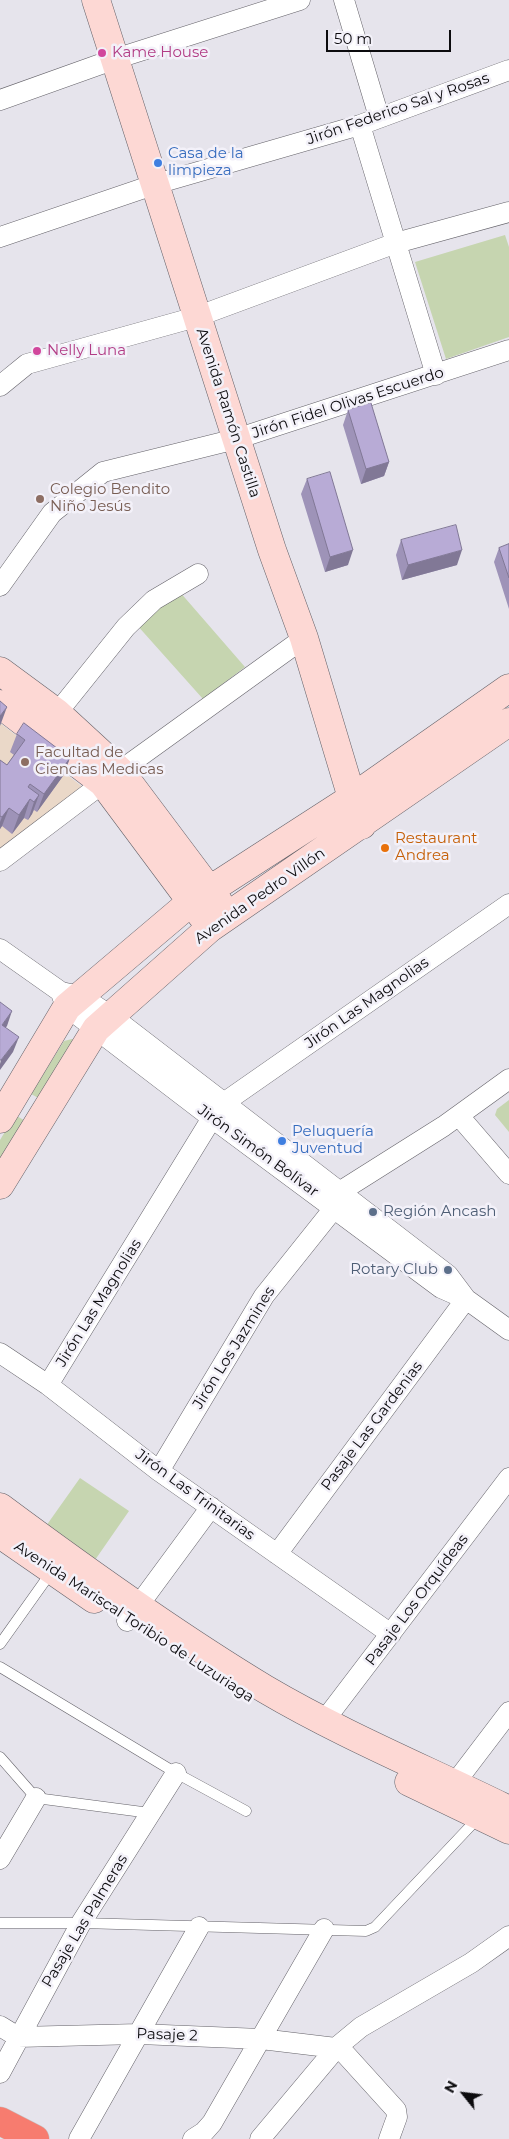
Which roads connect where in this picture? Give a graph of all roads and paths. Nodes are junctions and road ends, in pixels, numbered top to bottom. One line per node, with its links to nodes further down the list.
1 (96, 0): 4 (main road, Avenida Ramón Castilla)
2 (300, 0): 4 (street)
3 (344, 0): 7 (street)
4 (115, 59): 6 (street); 9 (main road, Avenida Ramón Castilla)
5 (509, 70): 7 (street, Jirón Federico Sal y Rosas)
6 (0, 100)
7 (379, 117): 8 (street, Jirón Federico Sal y Rosas)
8 (360, 125): 9 (street, Jirón Federico Sal y Rosas); 12 (street)
9 (156, 184): 11 (street, Jirón Federico Sal y Rosas); 13 (main road, Avenida Ramón Castilla)
10 (509, 212): 12 (street)
11 (0, 237)
12 (396, 244): 13 (street); 15 (street)
13 (196, 317): 16 (street); 17 (main road, Avenida Ramón Castilla)
14 (509, 350): 15 (street, Jirón Fidel Olivas Escuerdo)
15 (436, 375): 17 (street, Jirón Fidel Olivas Escuerdo)
16 (0, 386)
17 (236, 439): 19 (street, Jirón Fidel Olivas Escuerdo); 20 (main road, Avenida Ramón Castilla)
18 (198, 574): 24 (street)
19 (0, 586)
20 (304, 638): 26 (street); 27 (main road, Avenida Ramón Castilla)
21 (0, 672): 24 (main road)
22 (505, 700): 27 (main road, Avenida Pedro Villón)
23 (0, 704): 26 (main road)
24 (57, 713): 26 (main road)
25 (509, 722): 28 (main road, Avenida Pedro Villón)
26 (112, 777): 29 (street); 30 (main road)
27 (352, 798): 28 (main road, Avenida Ramón Castilla); 30 (main road, Avenida Pedro Villón)
28 (362, 825): 32 (main road, Avenida Pedro Villón)
29 (0, 860)
30 (200, 896): 32 (main road); 34 (main road, Avenida Pedro Villón)
31 (509, 904): 38 (street, Jirón Las Magnolias)
32 (219, 922): 35 (main road, Avenida Pedro Villón)
33 (0, 949): 34 (street, Jirón Simón Bolívar)
34 (69, 999): 35 (street, Jirón Simón Bolívar); 37 (main road, Avenida Pedro Villón)
35 (103, 1022): 38 (street, Jirón Simón Bolívar); 39 (main road, Avenida Pedro Villón); 41 (street, Jirón Simón Bolívar)
36 (509, 1079): 40 (street, Jirón Los Jazmines)
37 (14, 1096): 39 (main road); 42 (main road, Avenida Pedro Villón)
38 (224, 1102): 45 (street, Jirón Simón Bolívar)
39 (45, 1113): 44 (main road, Avenida Pedro Villón)
40 (459, 1116): 43 (street); 45 (street, Jirón Los Jazmines)
41 (212, 1118): 45 (street, Jirón Simón Bolívar); 49 (street, Jirón Las Magnolias)
42 (0, 1119)
43 (509, 1174)
44 (0, 1185)
45 (338, 1199): 46 (street, Jirón Simón Bolívar); 50 (street, Jirón Los Jazmines)
46 (466, 1298): 47 (street, Jirón Simón Bolívar); 56 (street, Pasaje Las Gardenias)
47 (506, 1322)
48 (0, 1353): 49 (street, Jirón Las Trinitarias)
49 (48, 1385): 50 (street, Jirón Las Trinitarias)
50 (159, 1471): 53 (street, Jirón Las Trinitarias)
51 (509, 1478): 59 (street, Pasaje Los Orquídeas)
52 (0, 1507): 55 (main road, Avenida Mariscal Toribio de Luzuriaga)
53 (211, 1507): 56 (street, Jirón Las Trinitarias); 58 (street)
54 (0, 1534): 55 (main road, Avenida Mariscal Toribio de Luzuriaga)
55 (29, 1542): 57 (main road, Avenida Mariscal Toribio de Luzuriaga)
56 (277, 1554): 59 (street, Jirón Las Trinitarias)
57 (58, 1562): 58 (main road, Avenida Mariscal Toribio de Luzuriaga); 60 (lane)
58 (132, 1614): 63 (main road, Avenida Mariscal Toribio de Luzuriaga); 71 (main road, Avenida Mariscal Toribio de Luzuriaga)
59 (391, 1634): 63 (street, Pasaje Los Orquídeas)
60 (0, 1644)
61 (0, 1667): 65 (lane)
62 (509, 1712): 66 (street)
63 (324, 1721): 66 (main road, Avenida Mariscal Toribio de Luzuriaga)
64 (0, 1757): 67 (lane)
65 (176, 1773): 69 (lane); 70 (street, Pasaje Las Palmeras)
66 (455, 1783): 68 (main road, Avenida Mariscal Toribio de Luzuriaga)
67 (36, 1798): 70 (lane); 73 (street)
68 (509, 1810)
69 (246, 1811)
70 (150, 1813): 75 (street, Pasaje Las Palmeras)
71 (479, 1817): 72 (main road, Avenida Mariscal Toribio de Luzuriaga); 77 (lane)
72 (509, 1830)
73 (0, 1859)
74 (0, 1923): 75 (lane)
75 (82, 1923): 76 (lane); 81 (street, Pasaje Las Palmeras)
76 (199, 1927): 77 (lane); 80 (street)
77 (324, 1929): 82 (street)
78 (509, 1936): 83 (street)
79 (0, 2026): 81 (street)
80 (139, 2034): 81 (street, Pasaje 2); 82 (street, Pasaje 2); 87 (street)
81 (18, 2036): 84 (street, Pasaje Las Palmeras)
82 (260, 2039): 83 (street, Pasaje 2); 88 (street)
83 (337, 2047): 89 (street); 90 (street)
84 (0, 2073)
85 (0, 2121): 86 (highway)
86 (35, 2139)
87 (79, 2139)
88 (194, 2139)
89 (260, 2139)
90 (390, 2139)

